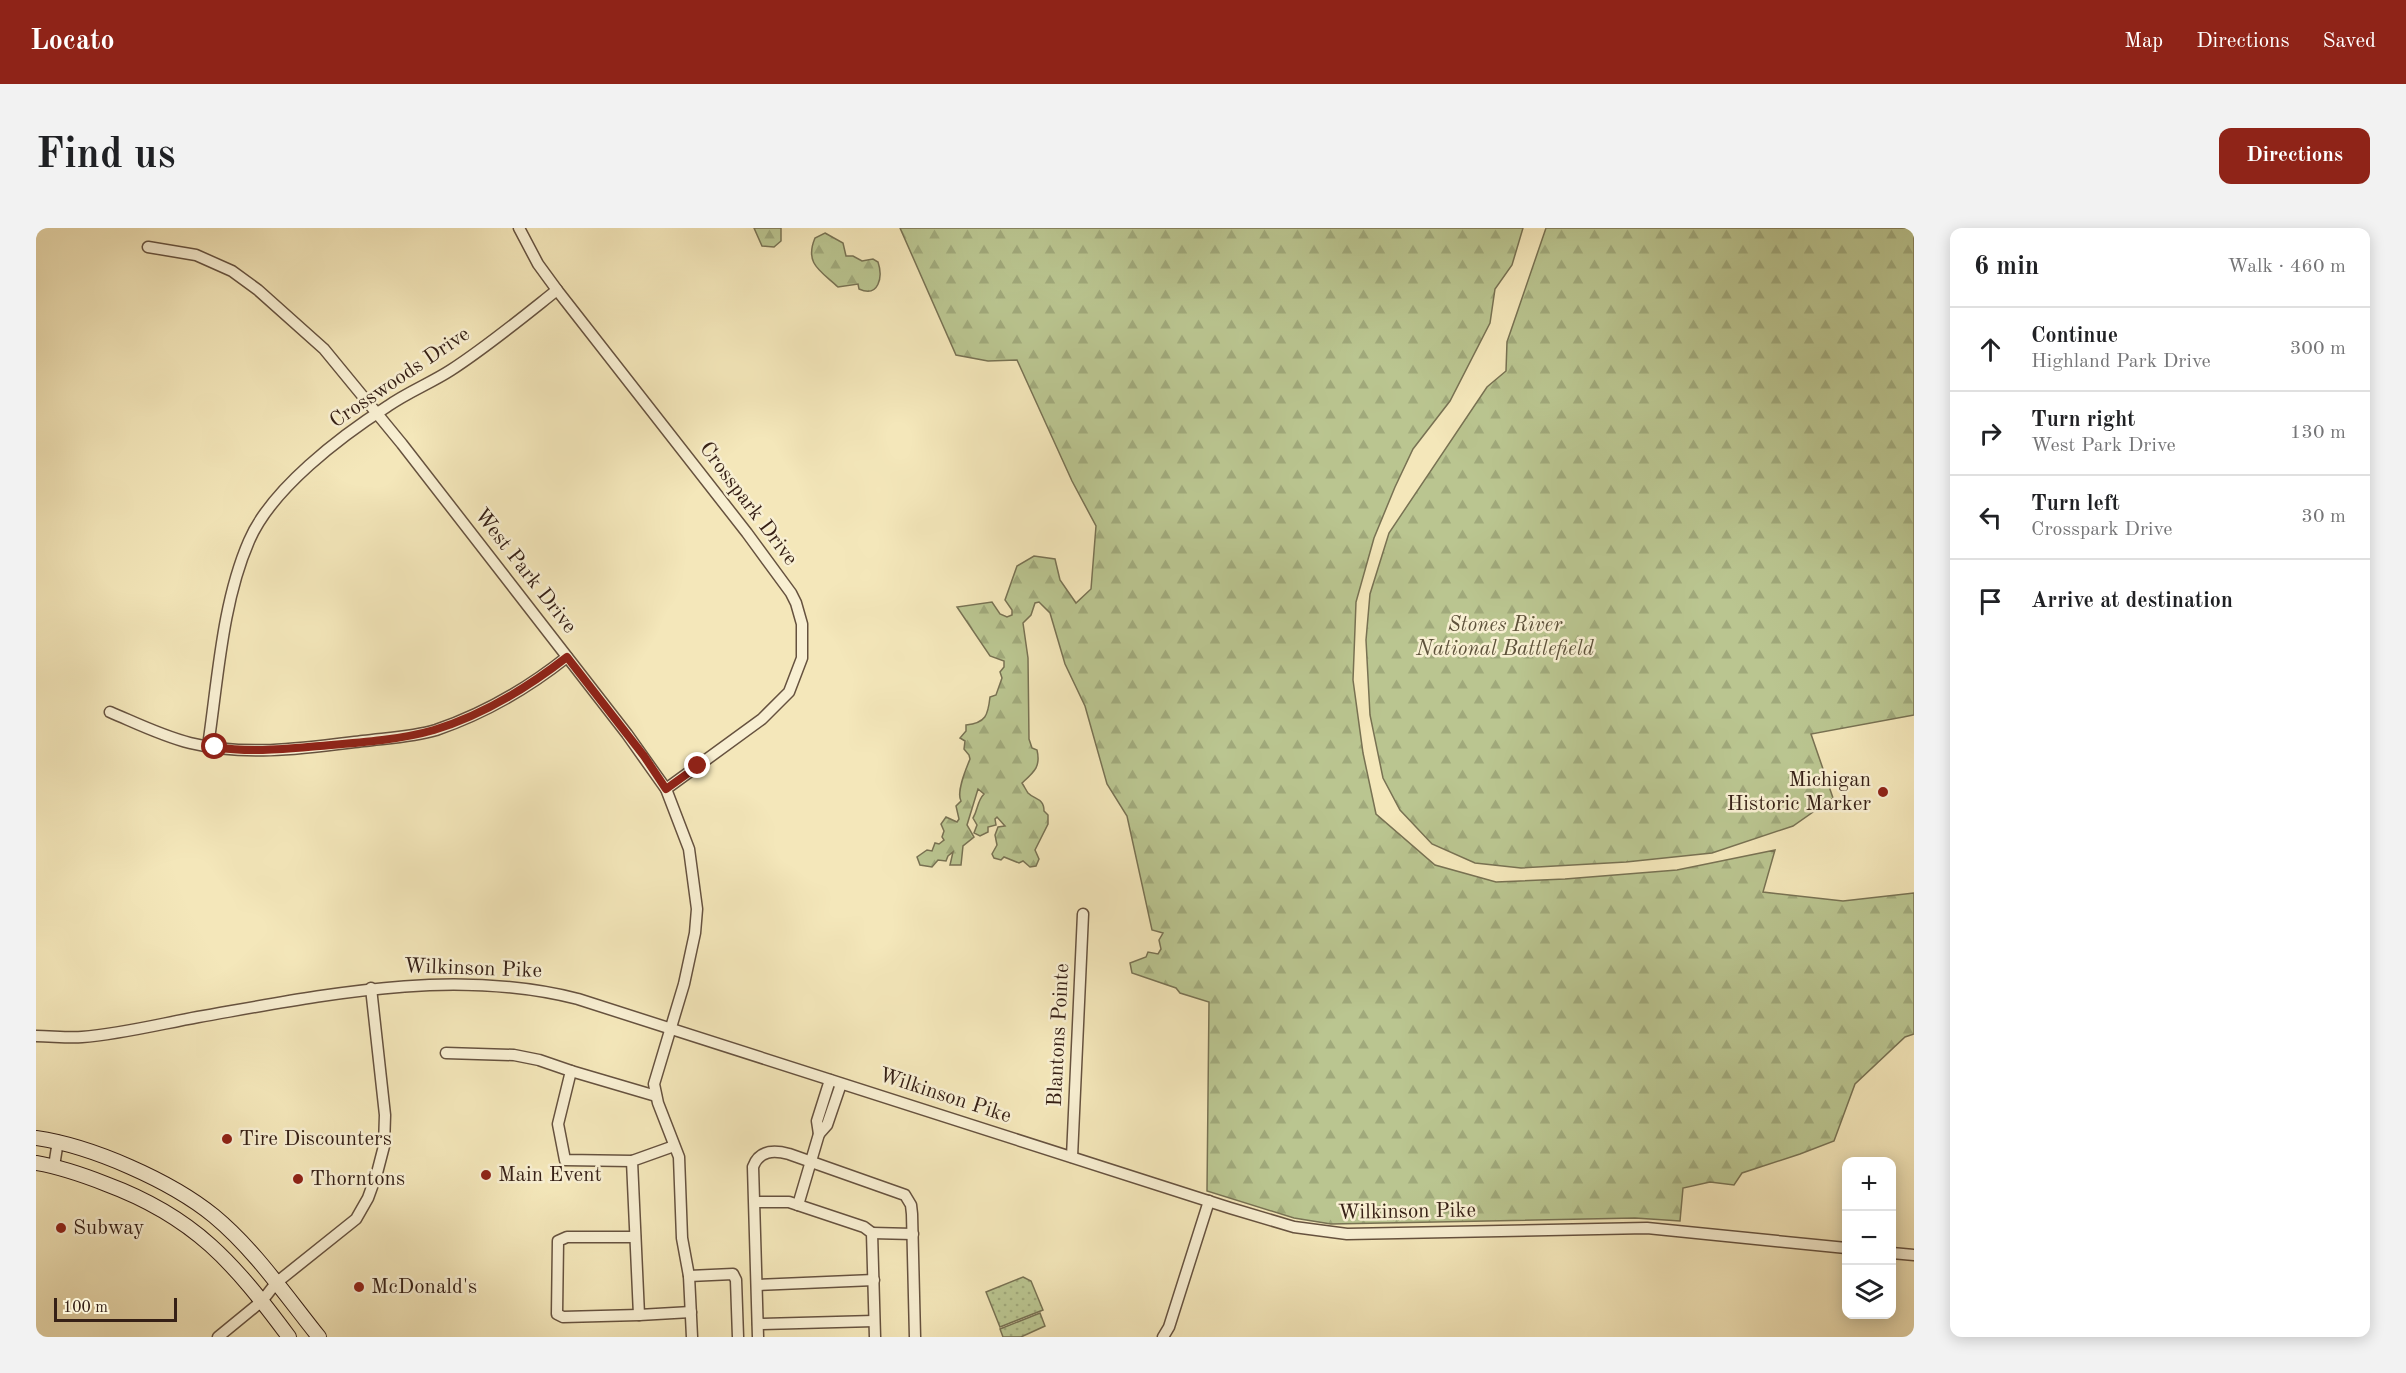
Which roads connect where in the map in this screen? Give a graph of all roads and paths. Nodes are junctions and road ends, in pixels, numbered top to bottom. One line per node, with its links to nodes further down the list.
1 (519, 228): 3 (street, Crosspark Drive)
2 (148, 248): 4 (street, West Park Drive)
3 (557, 290): 4 (street, Crosswoods Drive); 8 (street, Crosspark Drive)
4 (377, 413): 5 (street, West Park Drive); 7 (street, Crosswoods Drive)
5 (567, 657): 7 (street); 8 (street, West Park Drive)
6 (110, 712): 7 (street)
7 (208, 746)
8 (666, 789): 11 (street, West Park Drive)
9 (1083, 914): 20 (street, Blantons Pointe)
10 (371, 988): 11 (street, Wilkinson Pike); 12 (street, Wilkinson Pike); 36 (street)
11 (669, 1029): 15 (street, Wilkinson Pike); 16 (street, West Park Drive)
12 (36, 1036)
13 (446, 1053): 14 (street)
14 (571, 1071): 16 (street); 21 (street)
15 (835, 1082): 20 (street, Wilkinson Pike); 22 (street)
16 (656, 1096): 19 (street)
17 (36, 1138): 18 (main road)
18 (58, 1141): 24 (street); 36 (main road)
19 (674, 1146): 21 (street); 34 (street)
20 (1072, 1157): 26 (street, Wilkinson Pike)
21 (632, 1161): 30 (street)
22 (810, 1162): 25 (street); 27 (street); 29 (street)
23 (36, 1163): 24 (main road)
24 (54, 1166): 38 (main road)
25 (755, 1202): 27 (street); 37 (street)
26 (1209, 1202): 31 (street, Wilkinson Pike); 51 (street)
27 (798, 1205): 28 (street)
28 (872, 1233): 29 (street); 35 (street)
29 (913, 1234): 50 (street)
30 (635, 1237): 40 (street); 40 (street)
31 (1842, 1248)
32 (1896, 1253): 33 (street)
33 (1914, 1255)
34 (689, 1276): 39 (street); 47 (street)
35 (874, 1280): 37 (street); 41 (street)
36 (276, 1283): 38 (street); 45 (main road)
37 (757, 1285): 42 (street)
38 (262, 1301): 43 (street); 44 (main road)
39 (692, 1312): 40 (street); 46 (street)
40 (639, 1315)
41 (874, 1321): 42 (street); 49 (street)
42 (758, 1324): 48 (street)
43 (218, 1337)
44 (289, 1337)
45 (319, 1337)
46 (692, 1337)
47 (738, 1337)
48 (758, 1337)
49 (875, 1337)
50 (915, 1337)
51 (1163, 1337)

